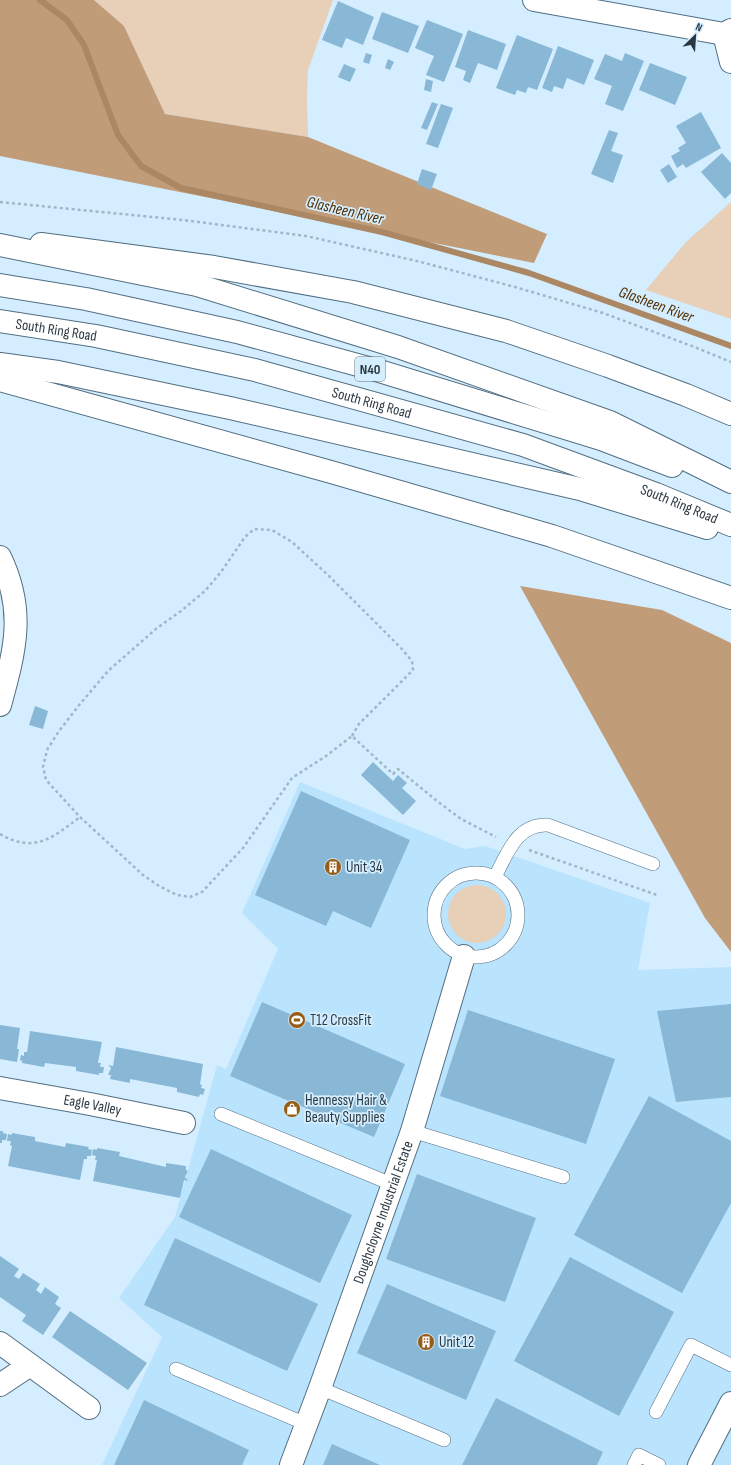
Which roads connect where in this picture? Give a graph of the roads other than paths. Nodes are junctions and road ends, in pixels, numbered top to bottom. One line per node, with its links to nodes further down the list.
1 (534, 0): 2 (main road)
2 (728, 32): 3 (main road)
3 (731, 62)
4 (0, 239): 10 (main road)
5 (0, 245): 11 (main road)
6 (0, 285): 12 (main road, N40)
7 (0, 321): 13 (main road, South Ring Road / N40)
8 (0, 364): 14 (main road)
9 (0, 380): 16 (main road)
10 (731, 414)
11 (731, 482)
12 (731, 489)
13 (731, 525)
14 (731, 536)
15 (0, 557): 17 (main road)
16 (731, 598)
17 (0, 705)
18 (653, 864): 19 (lane)
19 (495, 877): 20 (lane); 20 (lane)
20 (464, 956): 24 (main road, Doughcloyne Industrial Estate)
21 (0, 1088): 23 (main road, Eagle Valley)
22 (221, 1114): 26 (lane)
23 (184, 1123)
24 (412, 1131): 25 (lane); 26 (main road, Doughcloyne Industrial Estate)
25 (563, 1177)
26 (394, 1185): 32 (main road, Doughcloyne Industrial Estate)
27 (0, 1343): 28 (main road)
28 (30, 1365): 31 (main road); 34 (main road)
29 (731, 1365): 35 (lane)
30 (176, 1369): 36 (lane)
31 (0, 1385)
32 (320, 1388): 36 (main road, Doughcloyne Industrial Estate); 37 (lane)
33 (731, 1403): 41 (main road)
34 (89, 1408)
35 (656, 1412)
36 (306, 1424): 38 (main road, Doughcloyne Industrial Estate)
37 (444, 1440)
38 (291, 1465)
39 (634, 1465): 40 (lane)
40 (659, 1465)
41 (699, 1465)

